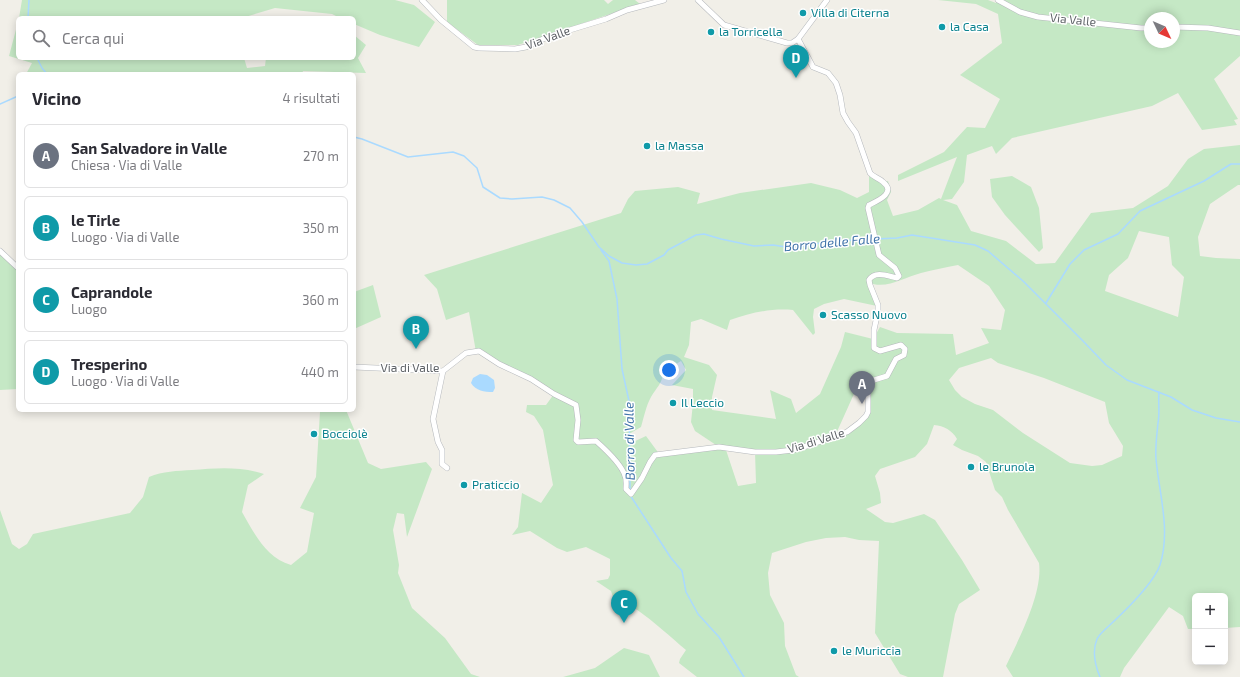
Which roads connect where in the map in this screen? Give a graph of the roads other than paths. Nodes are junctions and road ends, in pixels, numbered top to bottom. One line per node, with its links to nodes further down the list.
1 (422, 0): 2 (street, Via Valle)
2 (664, 0)
3 (698, 0): 9 (street)
4 (826, 0): 9 (street)
5 (998, 0): 7 (street, Via Valle)
6 (1180, 27): 8 (street)
7 (1144, 28)
8 (1240, 33)
9 (798, 39): 13 (street, Via di Valle)
10 (0, 251): 11 (street)
11 (16, 266)
12 (356, 367): 13 (street, Via di Valle)
13 (443, 371): 14 (street)
14 (447, 468)

